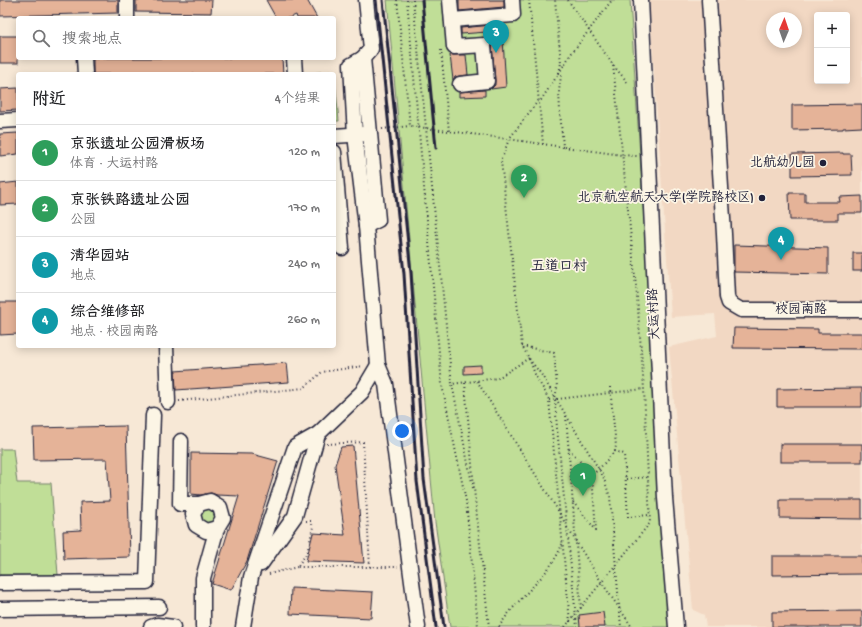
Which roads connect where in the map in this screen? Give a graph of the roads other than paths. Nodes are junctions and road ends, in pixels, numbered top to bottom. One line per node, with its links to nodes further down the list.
1 (127, 0): 7 (street)
2 (366, 0): 9 (street)
3 (450, 0): 8 (street)
4 (512, 0): 8 (street)
5 (641, 0): 41 (street, 大运村路)
6 (709, 0): 23 (street, 校园南路)
7 (127, 16)
8 (452, 20): 14 (street)
9 (363, 58): 17 (street); 18 (street)
10 (84, 60): 12 (street)
11 (294, 60): 13 (street)
12 (85, 72)
13 (295, 72)
14 (460, 84)
15 (16, 120): 16 (street)
16 (0, 121)
17 (374, 132): 18 (street); 21 (street)
18 (355, 135): 19 (street); 21 (street)
19 (336, 136)
20 (336, 176): 22 (street)
21 (366, 226): 25 (street)
22 (342, 248)
23 (862, 310)
24 (166, 348): 26 (street)
25 (378, 364): 28 (street); 40 (street)
26 (168, 402)
27 (153, 415): 33 (street)
28 (318, 434): 32 (street); 32 (street)
29 (181, 441): 30 (street)
30 (199, 504): 31 (street); 31 (street)
31 (217, 528): 38 (street)
32 (252, 578): 39 (street)
33 (0, 583)
34 (158, 607): 35 (street)
35 (0, 609)
36 (151, 627): 37 (street)
37 (173, 627)
38 (203, 627)
39 (242, 627)
40 (418, 627)
41 (676, 627)

